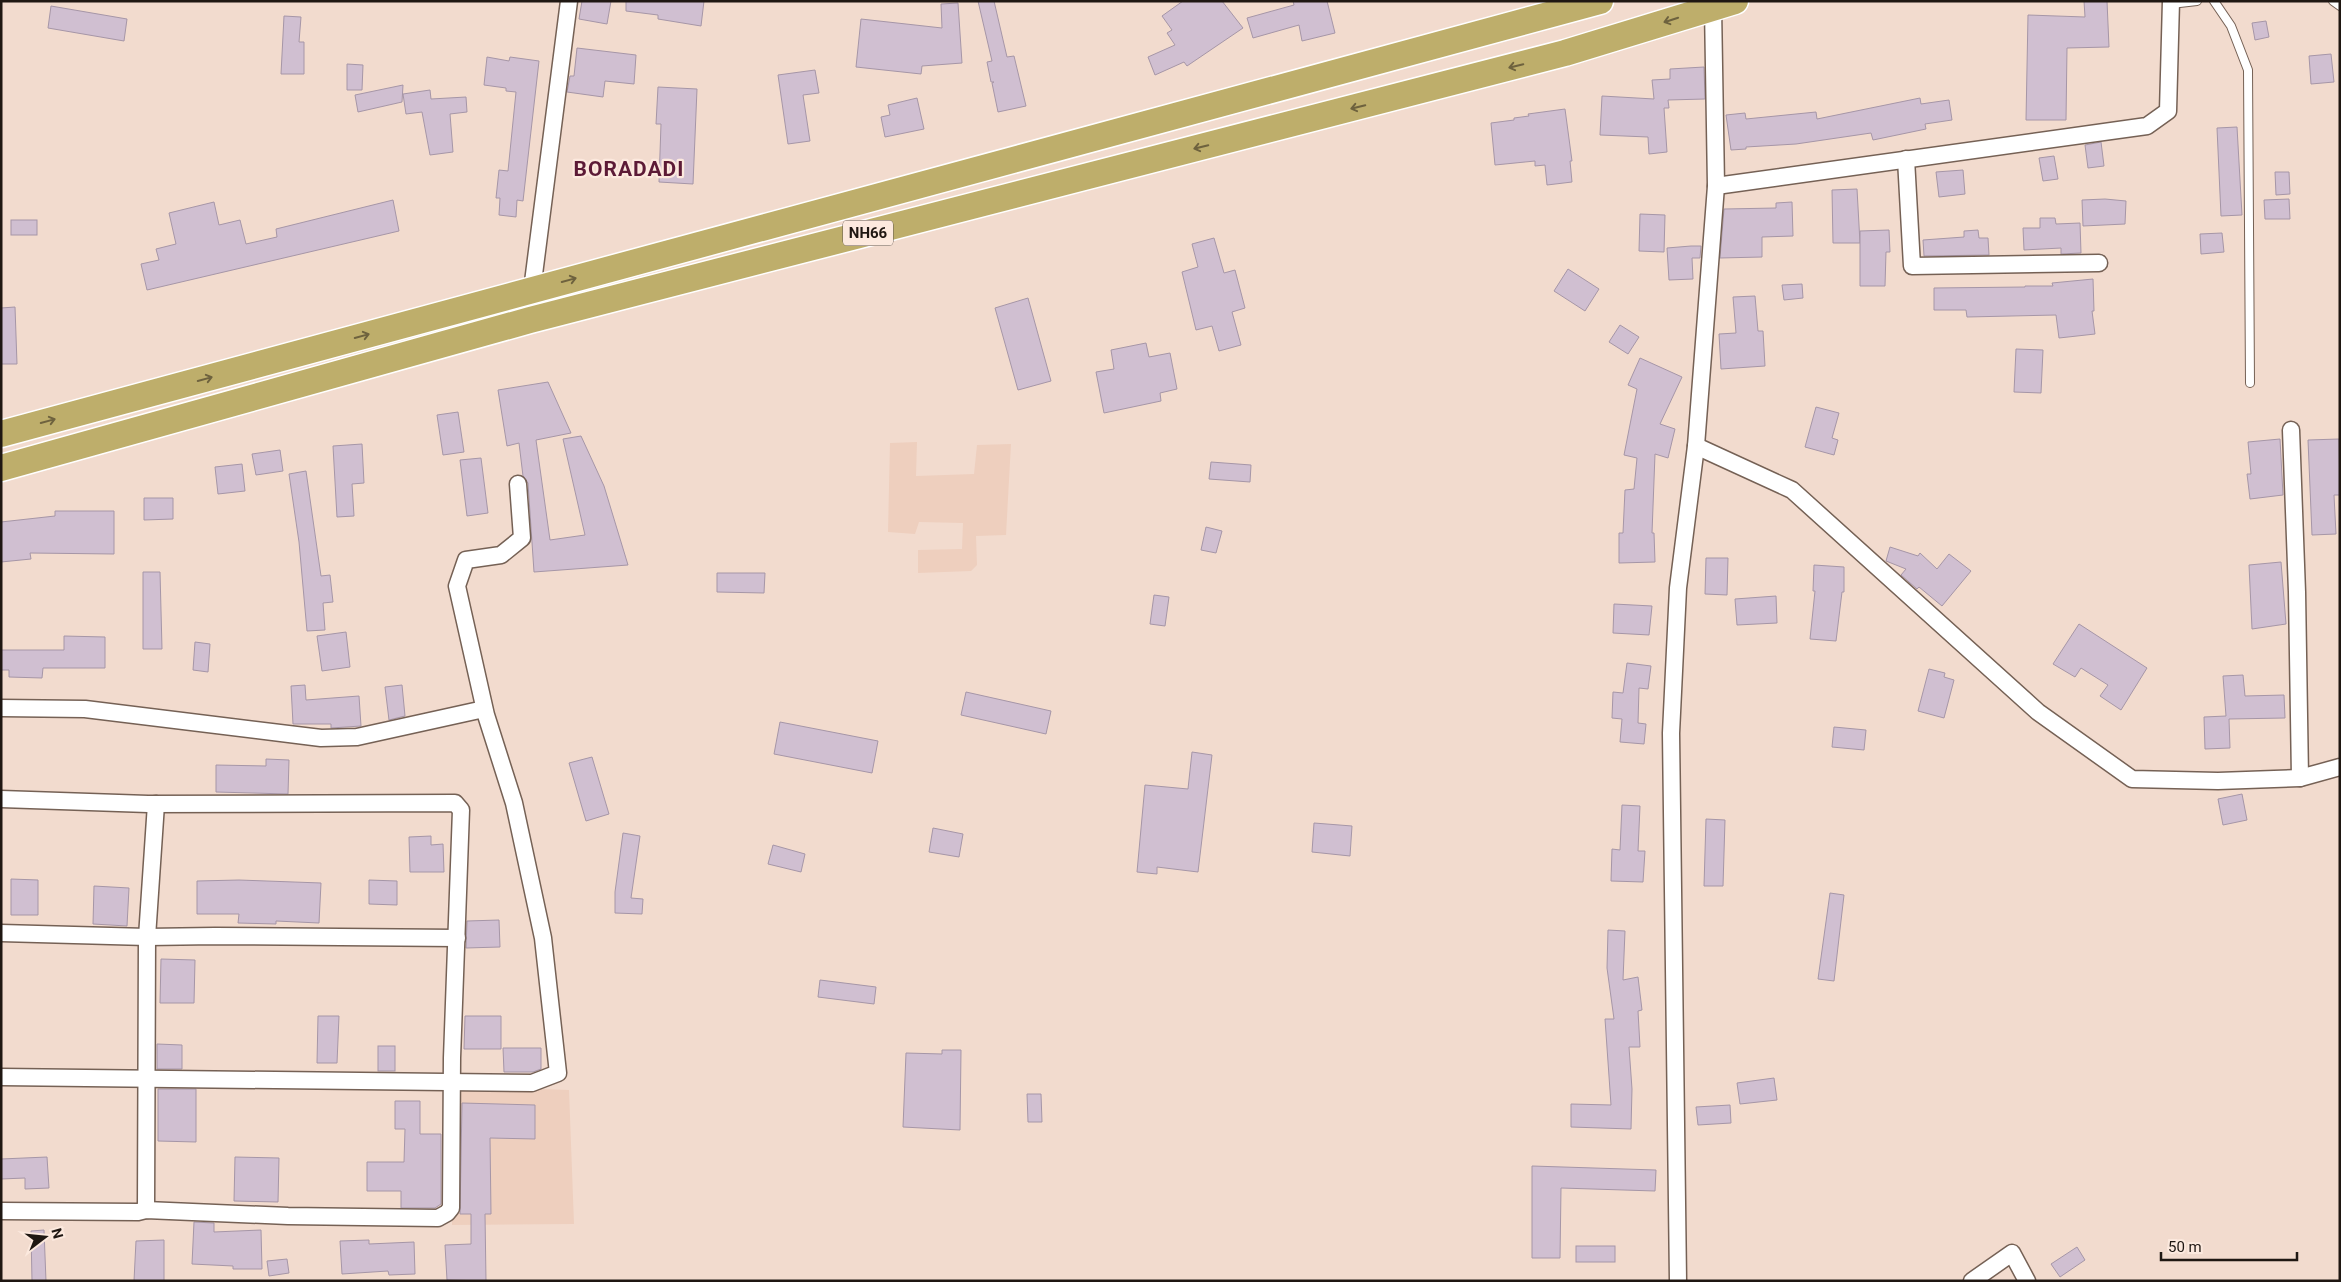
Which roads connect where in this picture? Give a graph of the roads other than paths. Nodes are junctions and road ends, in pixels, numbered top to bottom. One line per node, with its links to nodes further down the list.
1 (569, 1): 12 (street)
2 (1600, 1): 12 (highway, NH66, one-way to 2)
3 (2197, 1): 6 (lane)
4 (2214, 1): 13 (lane)
5 (2333, 1): 8 (lane)
6 (2171, 3): 9 (street)
7 (1724, 4): 10 (street); 17 (highway, NH66, one-way to 17)
8 (2340, 6)
9 (1906, 159): 10 (street); 11 (street)
10 (1716, 186): 16 (street)
11 (2100, 263)
12 (532, 290): 15 (highway, NH66, one-way to 12)
13 (2250, 383)
14 (2291, 430): 22 (street)
15 (1, 434)
16 (1696, 446): 22 (street); 33 (street)
17 (1, 468)
18 (518, 484): 20 (street)
19 (1, 708): 20 (street)
20 (484, 709): 30 (street)
21 (2340, 767): 22 (street)
22 (2300, 778)
23 (1, 799): 24 (street)
24 (156, 804): 26 (street); 27 (street)
25 (1, 934): 26 (street)
26 (147, 937): 27 (street); 29 (street)
27 (457, 938): 30 (street)
28 (1, 1077): 29 (street)
29 (146, 1079): 30 (street); 31 (street)
30 (452, 1082): 31 (street)
31 (146, 1210): 32 (street)
32 (1, 1211)
33 (1678, 1281)
34 (1972, 1281): 35 (street)
35 (2026, 1281)

